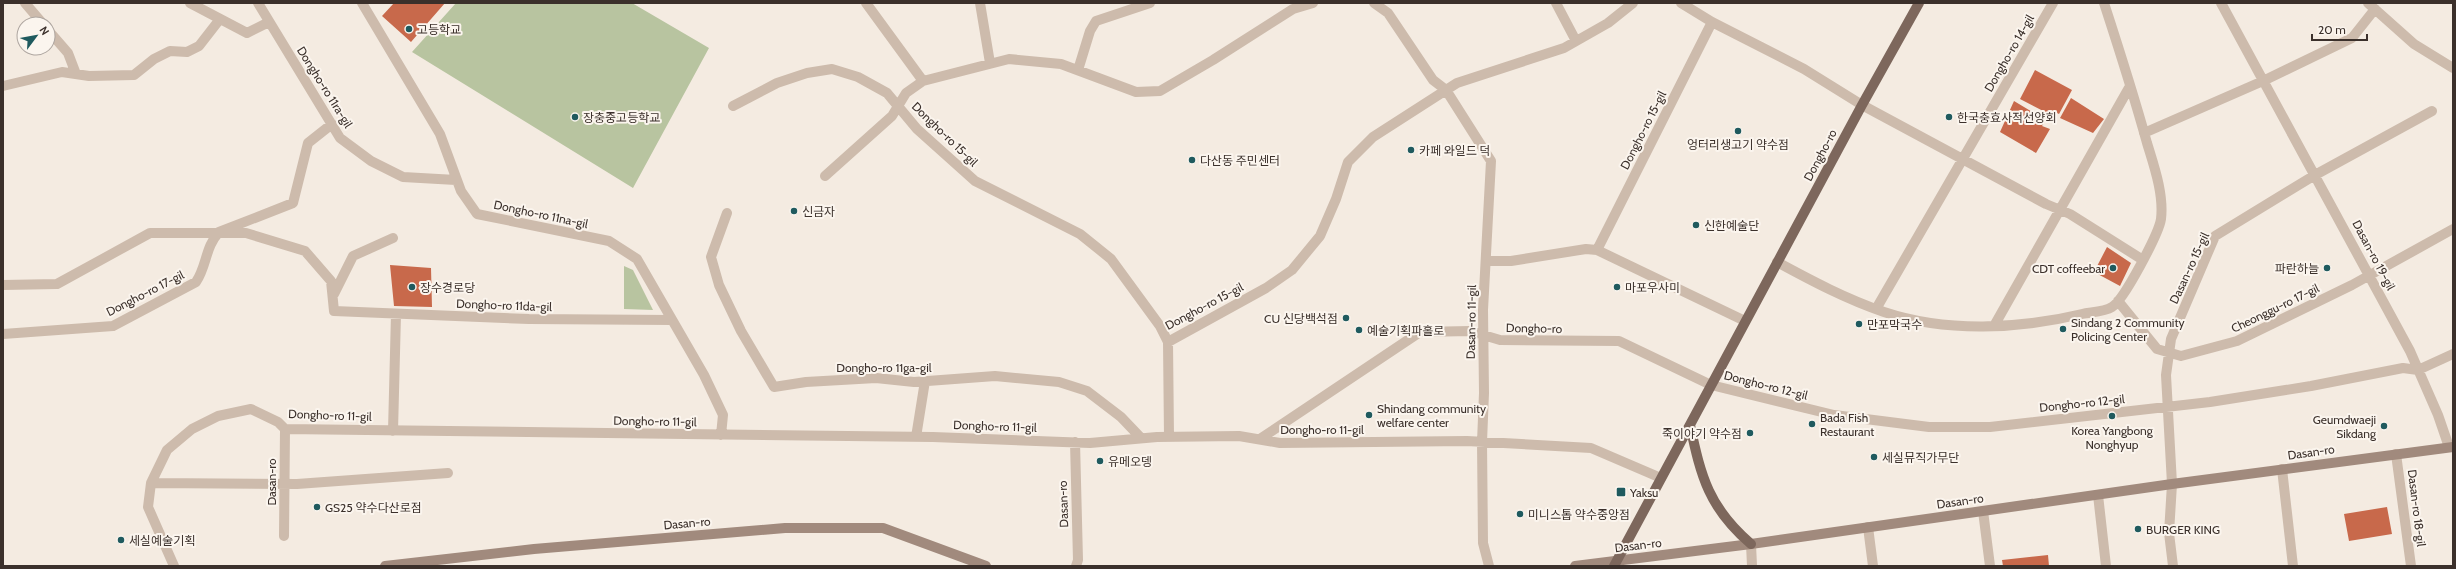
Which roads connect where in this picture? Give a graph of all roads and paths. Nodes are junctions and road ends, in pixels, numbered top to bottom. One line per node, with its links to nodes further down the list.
1 (25, 3): 19 (street)
2 (190, 3): 20 (street)
3 (258, 3): 21 (street, Dongho-ro 11ra-gil)
4 (362, 3): 43 (street, Dongho-ro 11na-gil)
5 (866, 3): 29 (street)
6 (980, 3): 25 (street)
7 (1150, 3): 27 (street)
8 (1313, 3): 27 (street, Dongho-ro 15-gil)
9 (1374, 3): 33 (street)
10 (1556, 3): 24 (street)
11 (1633, 3): 17 (street, Dongho-ro 15-gil)
12 (1681, 3): 22 (street)
13 (1919, 3): 34 (main road, Dongho-ro)
14 (2053, 3): 40 (street, Dongho-ro 14-gil)
15 (2104, 3): 32 (street)
16 (2221, 3): 30 (street, Dasan-ro 19-gil)
17 (1622, 6): 24 (street, Dongho-ro 15-gil)
18 (2371, 6): 26 (street); 30 (street)
19 (36, 16)
20 (220, 19): 21 (street); 28 (street)
21 (269, 22): 38 (street, Dongho-ro 11ra-gil)
22 (1712, 22): 34 (street); 49 (street, Dongho-ro 15-gil)
23 (56, 39): 28 (street)
24 (1576, 41): 33 (street, Dongho-ro 15-gil)
25 (990, 63): 27 (street, Dongho-ro 15-gil); 29 (street, Dongho-ro 15-gil)
26 (2453, 68)
27 (1078, 70)
28 (76, 74): 31 (street)
29 (923, 81): 36 (street, Dongho-ro 15-gil)
30 (2263, 81): 39 (street); 41 (street, Dasan-ro 19-gil)
31 (3, 86)
32 (2130, 86): 39 (street); 44 (street)
33 (1446, 90): 51 (street, Dasan-ro 11-gil); 64 (street, Dongho-ro 15-gil)
34 (1862, 105): 40 (street); 52 (main road, Dongho-ro)
35 (733, 106): 36 (street, Dongho-ro 15-gil)
36 (897, 106): 42 (street, Dongho-ro 15-gil); 64 (street, Dongho-ro 15-gil)
37 (2432, 111): 41 (street, Dasan-ro 15-gil)
38 (332, 124): 43 (street, Dongho-ro 11ra-gil); 47 (street)
39 (2144, 133): 50 (street)
40 (1963, 158): 44 (street); 57 (street, Dongho-ro 14-gil)
41 (2315, 175): 53 (street, Dasan-ro 19-gil); 65 (street, Dasan-ro 15-gil)
42 (825, 176)
43 (456, 180): 59 (street, Dongho-ro 11na-gil)
44 (2059, 210): 50 (street); 61 (street)
45 (727, 214): 68 (street, Dongho-ro 11ga-gil)
46 (2453, 229): 53 (street, Cheonggu-ro 17-gil)
47 (219, 232): 54 (street); 55 (street); 62 (street, Dongho-ro 17-gil)
48 (393, 238): 55 (street)
49 (1597, 250): 51 (street); 60 (street)
50 (2143, 260): 56 (street)
51 (1486, 261): 63 (street, Dasan-ro 11-gil)
52 (1777, 262): 57 (street); 60 (main road, Dongho-ro)
53 (2370, 275): 65 (street, Cheonggu-ro 17-gil); 67 (street, Dasan-ro 19-gil)
54 (3, 285)
55 (334, 294): 58 (street, Dongho-ro 11da-gil)
56 (2118, 301): 61 (street); 65 (street, Cheonggu-ro 17-gil)
57 (1876, 309): 61 (street)
58 (396, 314): 59 (street, Dongho-ro 11da-gil); 73 (street)
59 (672, 320): 74 (street, Dongho-ro 11na-gil)
60 (1745, 321): 69 (main road, Dongho-ro)
61 (1994, 326)
62 (3, 334)
63 (1484, 334): 69 (street, Dongho-ro); 78 (street, Dongho-ro); 80 (street, Dasan-ro 11-gil)
64 (1168, 342): 76 (street)
65 (2168, 352): 70 (street, Dasan-ro 15-gil)
66 (2453, 354): 67 (street, Dongho-ro 12-gil)
67 (2418, 370): 70 (street, Dongho-ro 12-gil); 81 (street, Dasan-ro 19-gil)
68 (925, 381): 75 (street); 77 (street, Dongho-ro 11ga-gil)
69 (1711, 385): 70 (street, Dongho-ro 12-gil); 71 (main road, Dongho-ro)
70 (2169, 406): 88 (street, Dasan-ro 15-gil)
71 (1690, 425): 85 (main road, Dongho-ro); 93 (main road)
72 (285, 429): 73 (street, Dongho-ro 11-gil); 86 (street, Dongho-ro 11-gil); 87 (street, Dasan-ro)
73 (393, 430): 74 (street, Dongho-ro 11-gil)
74 (720, 435): 75 (street, Dongho-ro 11-gil)
75 (916, 437): 79 (street, Dongho-ro 11-gil)
76 (1169, 437): 77 (street, Dongho-ro 11-gil); 78 (street, Dongho-ro 11-gil)
77 (1142, 438): 79 (street, Dongho-ro 11-gil)
78 (1260, 440): 80 (street, Dongho-ro 11-gil)
79 (1074, 442): 98 (street, Dasan-ro)
80 (1482, 442): 85 (street, Dongho-ro 11-gil); 99 (street, Dasan-ro 11-gil)
81 (2451, 447): 82 (main road, Dasan-ro)
82 (2396, 454): 83 (main road, Dasan-ro); 107 (street, Dasan-ro 18-gil)
83 (2282, 469): 88 (main road, Dasan-ro); 106 (street)
84 (448, 473): 87 (street)
85 (1660, 478): 94 (main road, Dongho-ro)
86 (151, 483): 87 (street); 95 (street, Dongho-ro 11-gil)
87 (284, 484): 92 (street, Dasan-ro)
88 (2172, 484): 89 (main road, Dasan-ro); 105 (street)
89 (2098, 495): 90 (main road, Dasan-ro); 104 (street)
90 (1983, 511): 91 (main road, Dasan-ro); 103 (street)
91 (1868, 528): 93 (main road, Dasan-ro); 102 (street)
92 (284, 536)
93 (1751, 544): 94 (main road, Dasan-ro); 101 (street)
94 (1615, 563): 100 (main road, Dasan-ro)
95 (174, 566)
96 (385, 566): 97 (main road, Dasan-ro)
97 (986, 566)
98 (1076, 566)
99 (1489, 566)
100 (1575, 566)
101 (1752, 566)
102 (1873, 566)
103 (1990, 566)
104 (2106, 566)
105 (2174, 566)
106 (2293, 566)
107 (2411, 566)

